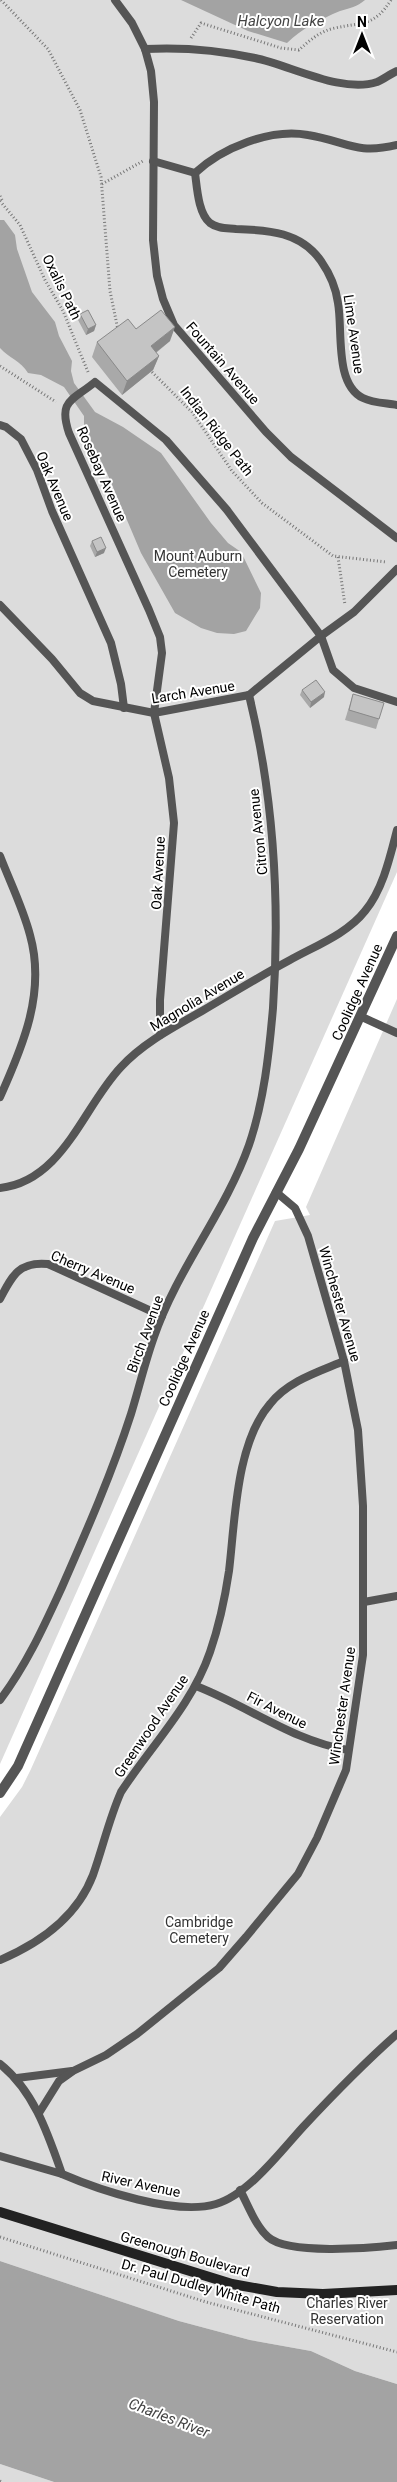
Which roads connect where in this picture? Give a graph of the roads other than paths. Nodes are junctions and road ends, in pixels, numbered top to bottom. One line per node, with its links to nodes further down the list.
1 (115, 0): 2 (lane, Fountain Avenue)
2 (145, 49): 3 (lane); 5 (lane, Fountain Avenue)
3 (397, 71)
4 (397, 145): 6 (lane)
5 (153, 159): 6 (lane); 9 (lane, Fountain Avenue)
6 (195, 173): 7 (lane, Lime Avenue)
7 (397, 405)
8 (0, 425): 15 (lane, Oak Avenue)
9 (397, 538)
10 (397, 569): 12 (lane, Larch Avenue)
11 (0, 605): 15 (lane, Larch Avenue)
12 (321, 636): 13 (lane, Larch Avenue); 14 (lane); 16 (lane, Rosebay Avenue)
13 (249, 695): 16 (lane, Larch Avenue); 20 (lane, Citron Avenue)
14 (397, 702)
15 (124, 708): 16 (lane, Larch Avenue)
16 (154, 713): 23 (lane, Oak Avenue)
17 (397, 830): 20 (lane, Magnolia Avenue)
18 (0, 856): 24 (lane)
19 (397, 936): 21 (street, Coolidge Avenue)
20 (276, 967): 23 (lane, Magnolia Avenue); 28 (lane, Birch Avenue)
21 (362, 1017): 22 (lane); 26 (street, Coolidge Avenue)
22 (397, 1033)
23 (160, 1036): 25 (lane, Magnolia Avenue)
24 (0, 1097)
25 (0, 1188)
26 (276, 1192): 29 (lane, Winchester Avenue); 35 (street, Coolidge Avenue)
27 (0, 1299): 28 (lane, Cherry Avenue)
28 (162, 1316): 33 (lane, Birch Avenue)
29 (344, 1361): 31 (lane, Winchester Avenue); 32 (lane, Greenwood Avenue)
30 (397, 1596): 31 (lane)
31 (364, 1602): 34 (lane, Winchester Avenue)
32 (196, 1686): 34 (lane, Fir Avenue); 36 (lane, Greenwood Avenue)
33 (0, 1700)
34 (348, 1750): 39 (lane, Winchester Avenue)
35 (0, 1794)
36 (0, 1960)
37 (397, 2034): 44 (lane, River Avenue)
38 (0, 2064): 40 (lane)
39 (73, 2071): 40 (lane); 41 (lane, Winchester Avenue)
40 (16, 2078): 41 (lane)
41 (39, 2113): 43 (lane)
42 (0, 2156): 43 (lane, River Avenue)
43 (62, 2174): 44 (lane, River Avenue)
44 (240, 2190): 46 (lane)
45 (0, 2212): 47 (main road, Greenough Boulevard)
46 (397, 2245)
47 (397, 2290)

